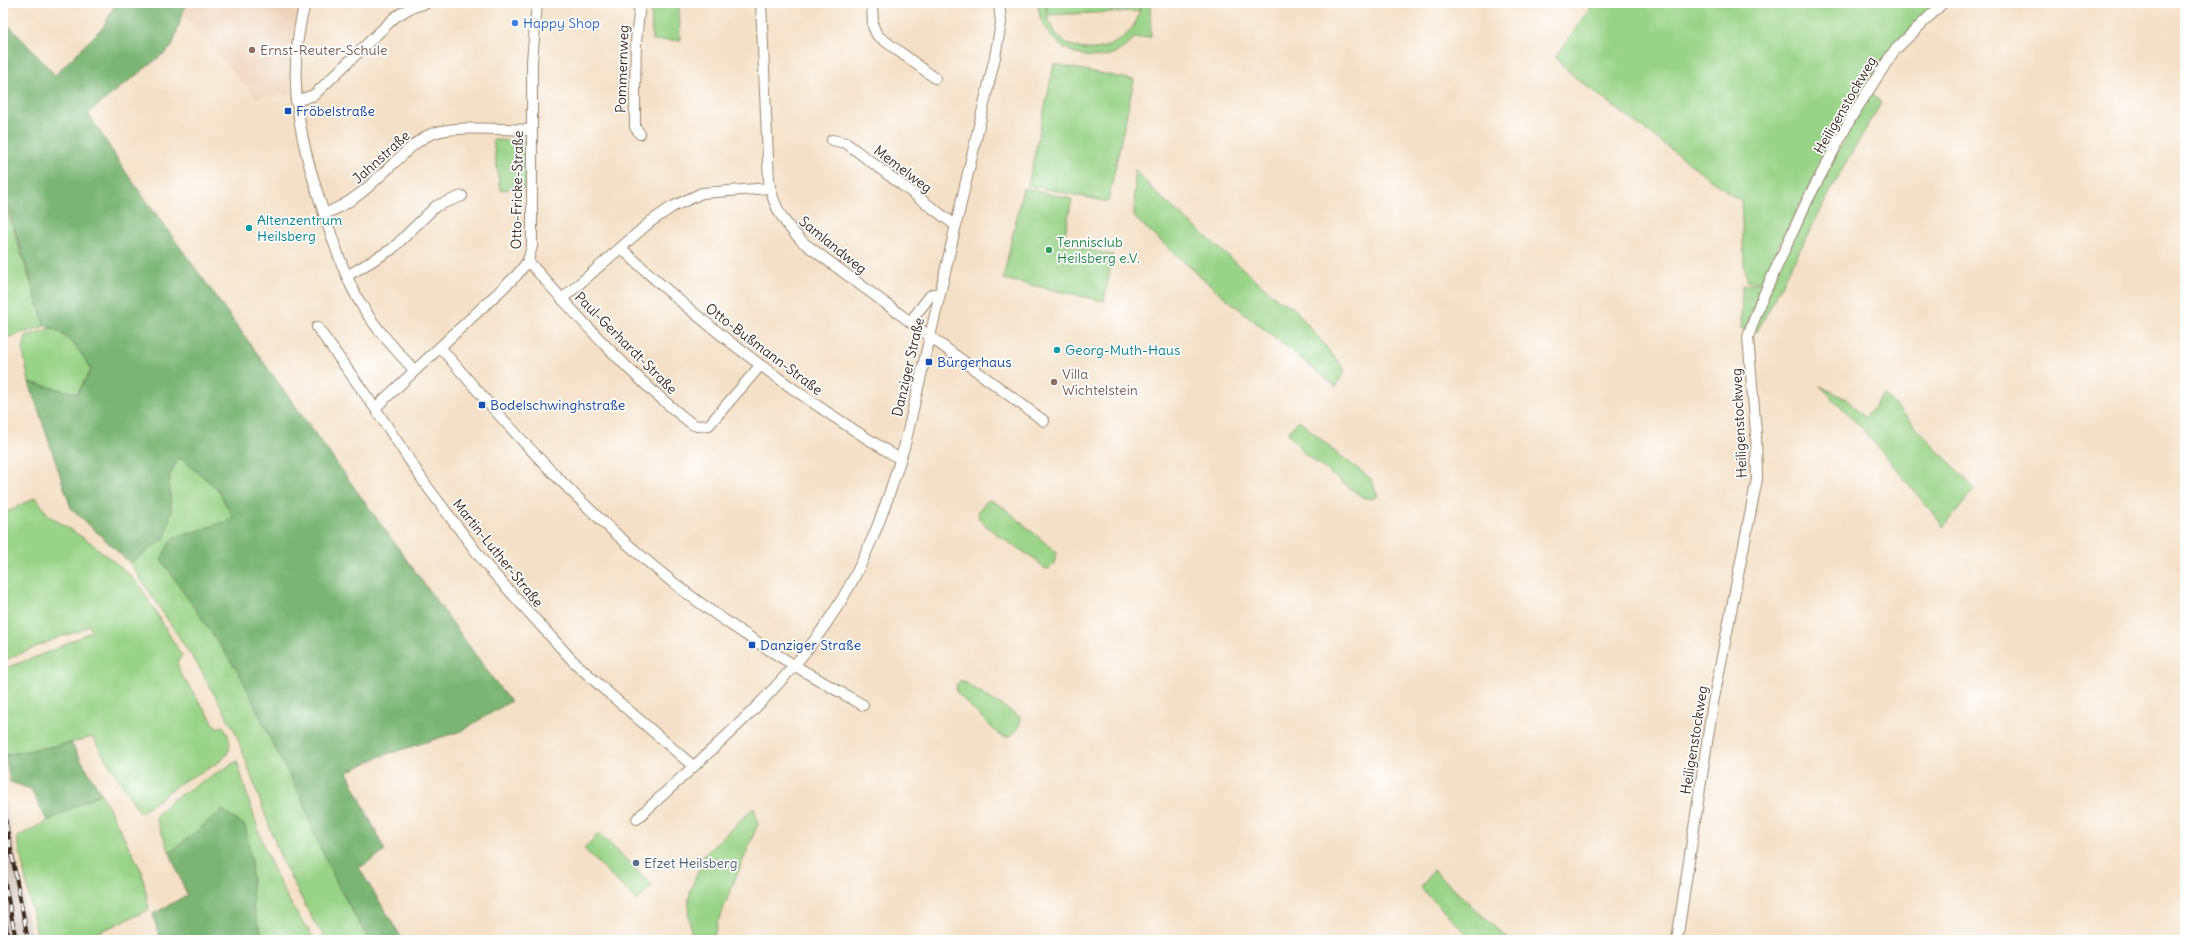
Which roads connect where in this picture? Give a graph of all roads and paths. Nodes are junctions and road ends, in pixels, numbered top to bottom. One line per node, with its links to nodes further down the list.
1 (305, 3): 10 (street)
2 (427, 3): 10 (street)
3 (536, 3): 11 (street, Otto-Fricke-Straße)
4 (640, 3): 12 (street, Pommernweg)
5 (761, 3): 14 (street, Samlandweg)
6 (872, 3): 9 (street)
7 (999, 3): 17 (street, Danziger Straße)
8 (1943, 3): 36 (street, Heiligenstockweg)
9 (936, 78)
10 (296, 101): 16 (street)
11 (532, 130): 16 (street, Jahnstraße); 19 (street, Otto-Fricke-Straße)
12 (640, 134)
13 (832, 140): 17 (street, Memelweg)
14 (770, 188): 18 (street); 23 (street, Samlandweg)
15 (462, 196): 20 (street)
16 (324, 214): 20 (street)
17 (955, 226): 21 (street, Danziger Straße)
18 (621, 248): 22 (street); 27 (street, Otto-Bußmann-Straße)
19 (528, 261): 22 (street, Paul-Gerhardt-Straße); 26 (street, Otto-Fricke-Straße)
20 (347, 276): 28 (street)
21 (940, 294): 23 (street); 25 (street, Danziger Straße)
22 (562, 299): 27 (street, Paul-Gerhardt-Straße)
23 (910, 322): 25 (street, Samlandweg)
24 (317, 327): 29 (street, Martin-Luther-Straße)
25 (930, 337): 30 (street, Samlandweg); 31 (street, Danziger Straße)
26 (440, 346): 28 (street, Otto-Fricke-Straße); 32 (street)
27 (760, 366): 31 (street, Otto-Bußmann-Straße)
28 (414, 370): 29 (street, Otto-Fricke-Straße)
29 (375, 408): 34 (street, Martin-Luther-Straße)
30 (1044, 421)
31 (900, 459): 32 (street, Danziger Straße)
32 (795, 666): 33 (street); 34 (street, Danziger Straße)
33 (863, 705)
34 (693, 766): 35 (street, Danziger Straße)
35 (637, 819)
36 (1677, 940)

